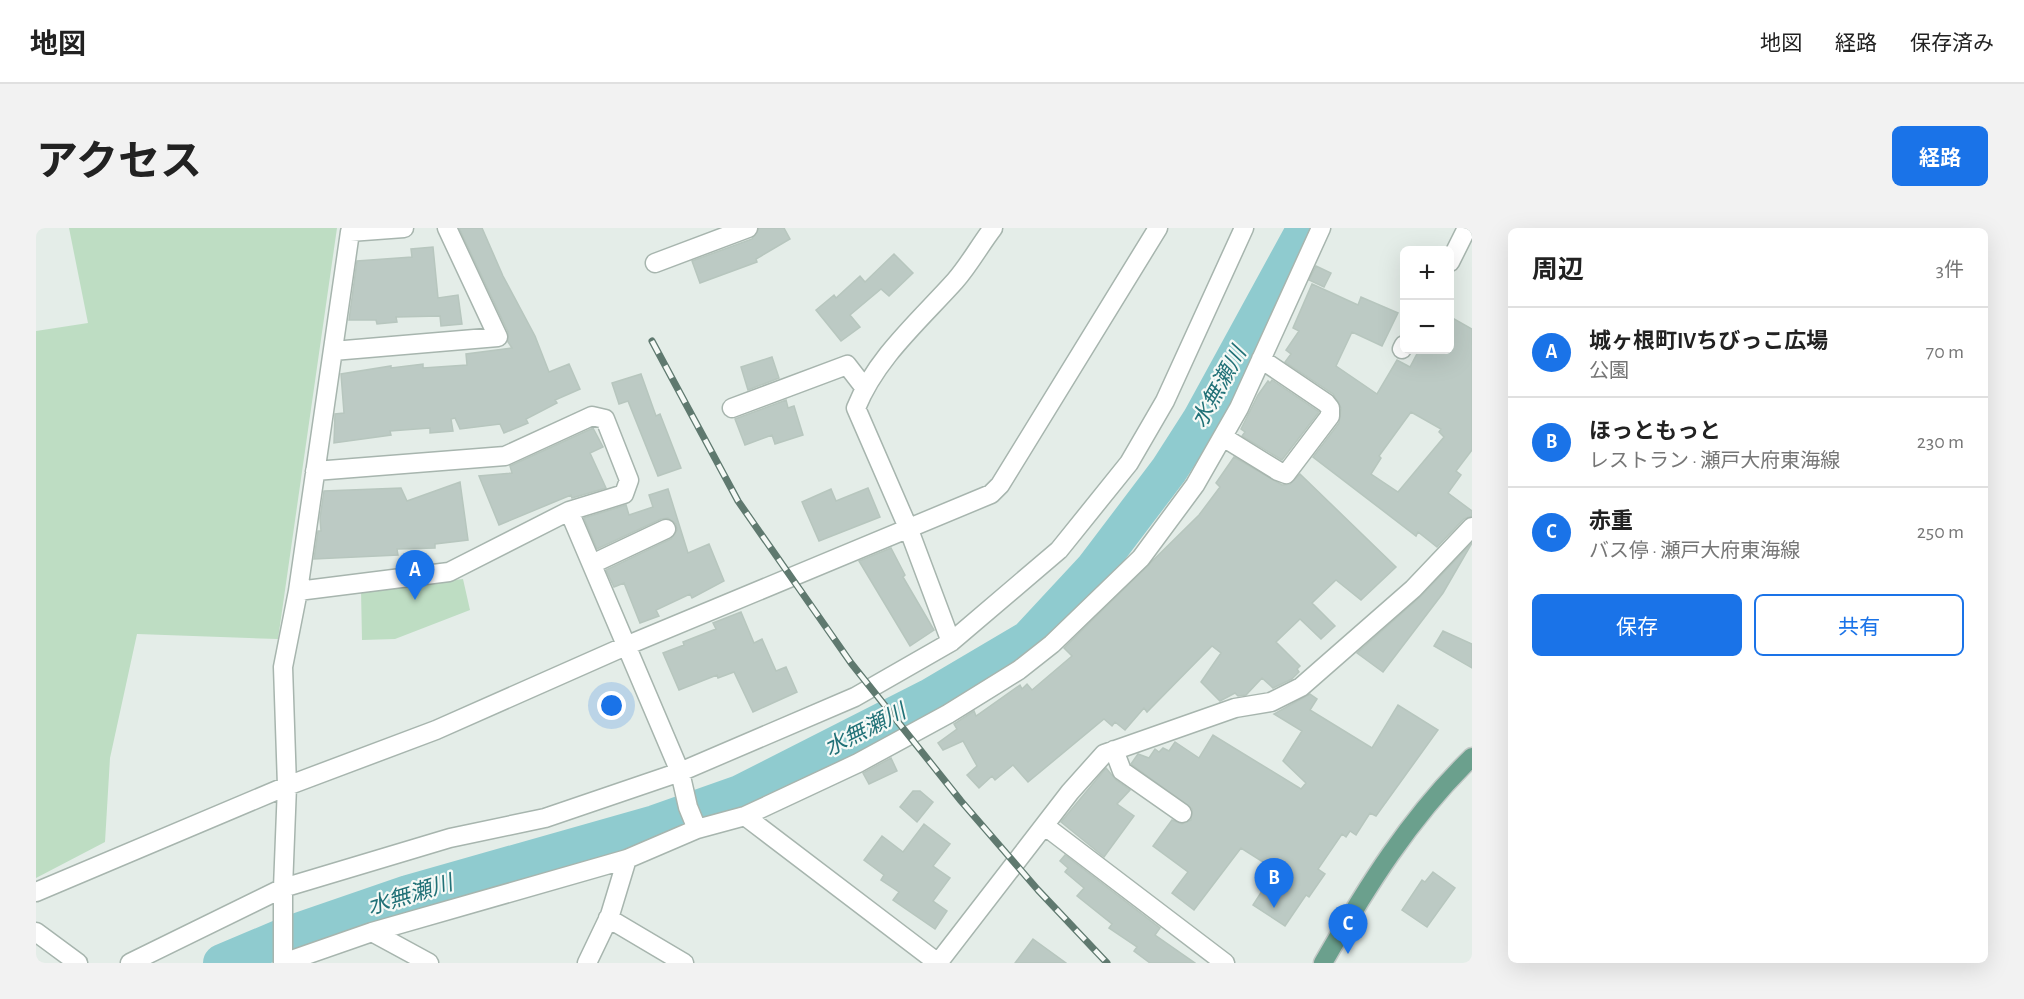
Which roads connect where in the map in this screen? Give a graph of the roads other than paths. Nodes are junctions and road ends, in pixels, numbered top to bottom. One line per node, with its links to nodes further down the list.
1 (404, 228): 11 (street)
2 (447, 228): 11 (street)
3 (748, 228): 10 (street)
4 (993, 228): 13 (street)
5 (1158, 228): 20 (street)
6 (1244, 228): 23 (street)
7 (1321, 228): 12 (street)
8 (1467, 228): 9 (street)
9 (1454, 253)
10 (655, 262)
11 (333, 351): 16 (street)
12 (1261, 359): 15 (street); 15 (street)
13 (864, 387): 14 (street); 20 (street)
14 (732, 408)
15 (1223, 437): 30 (street)
16 (315, 471): 17 (street); 22 (street)
17 (569, 511): 21 (street); 22 (street)
18 (1472, 527): 25 (street)
19 (666, 529): 21 (street)
20 (909, 530): 23 (street); 24 (street)
21 (592, 564): 24 (street)
22 (298, 591): 28 (street)
23 (951, 642): 27 (street)
24 (628, 645): 27 (street); 28 (street)
25 (1114, 750): 29 (street); 31 (street)
26 (1472, 757): 47 (main road)
27 (680, 772): 32 (street); 34 (street)
28 (287, 786): 34 (street); 35 (street)
29 (1182, 813)
30 (745, 816): 32 (street); 45 (street)
31 (1045, 826): 45 (street); 46 (street)
32 (698, 829): 33 (street)
33 (627, 859): 36 (street); 38 (street)
34 (283, 888): 40 (street); 41 (street)
35 (36, 892)
36 (608, 918): 43 (street); 44 (street)
37 (36, 932): 39 (street)
38 (372, 932): 41 (street); 42 (street)
39 (78, 963)
40 (130, 963)
41 (283, 963)
42 (429, 963)
43 (587, 963)
44 (684, 963)
45 (938, 963)
46 (1225, 963)
47 (1323, 963)

